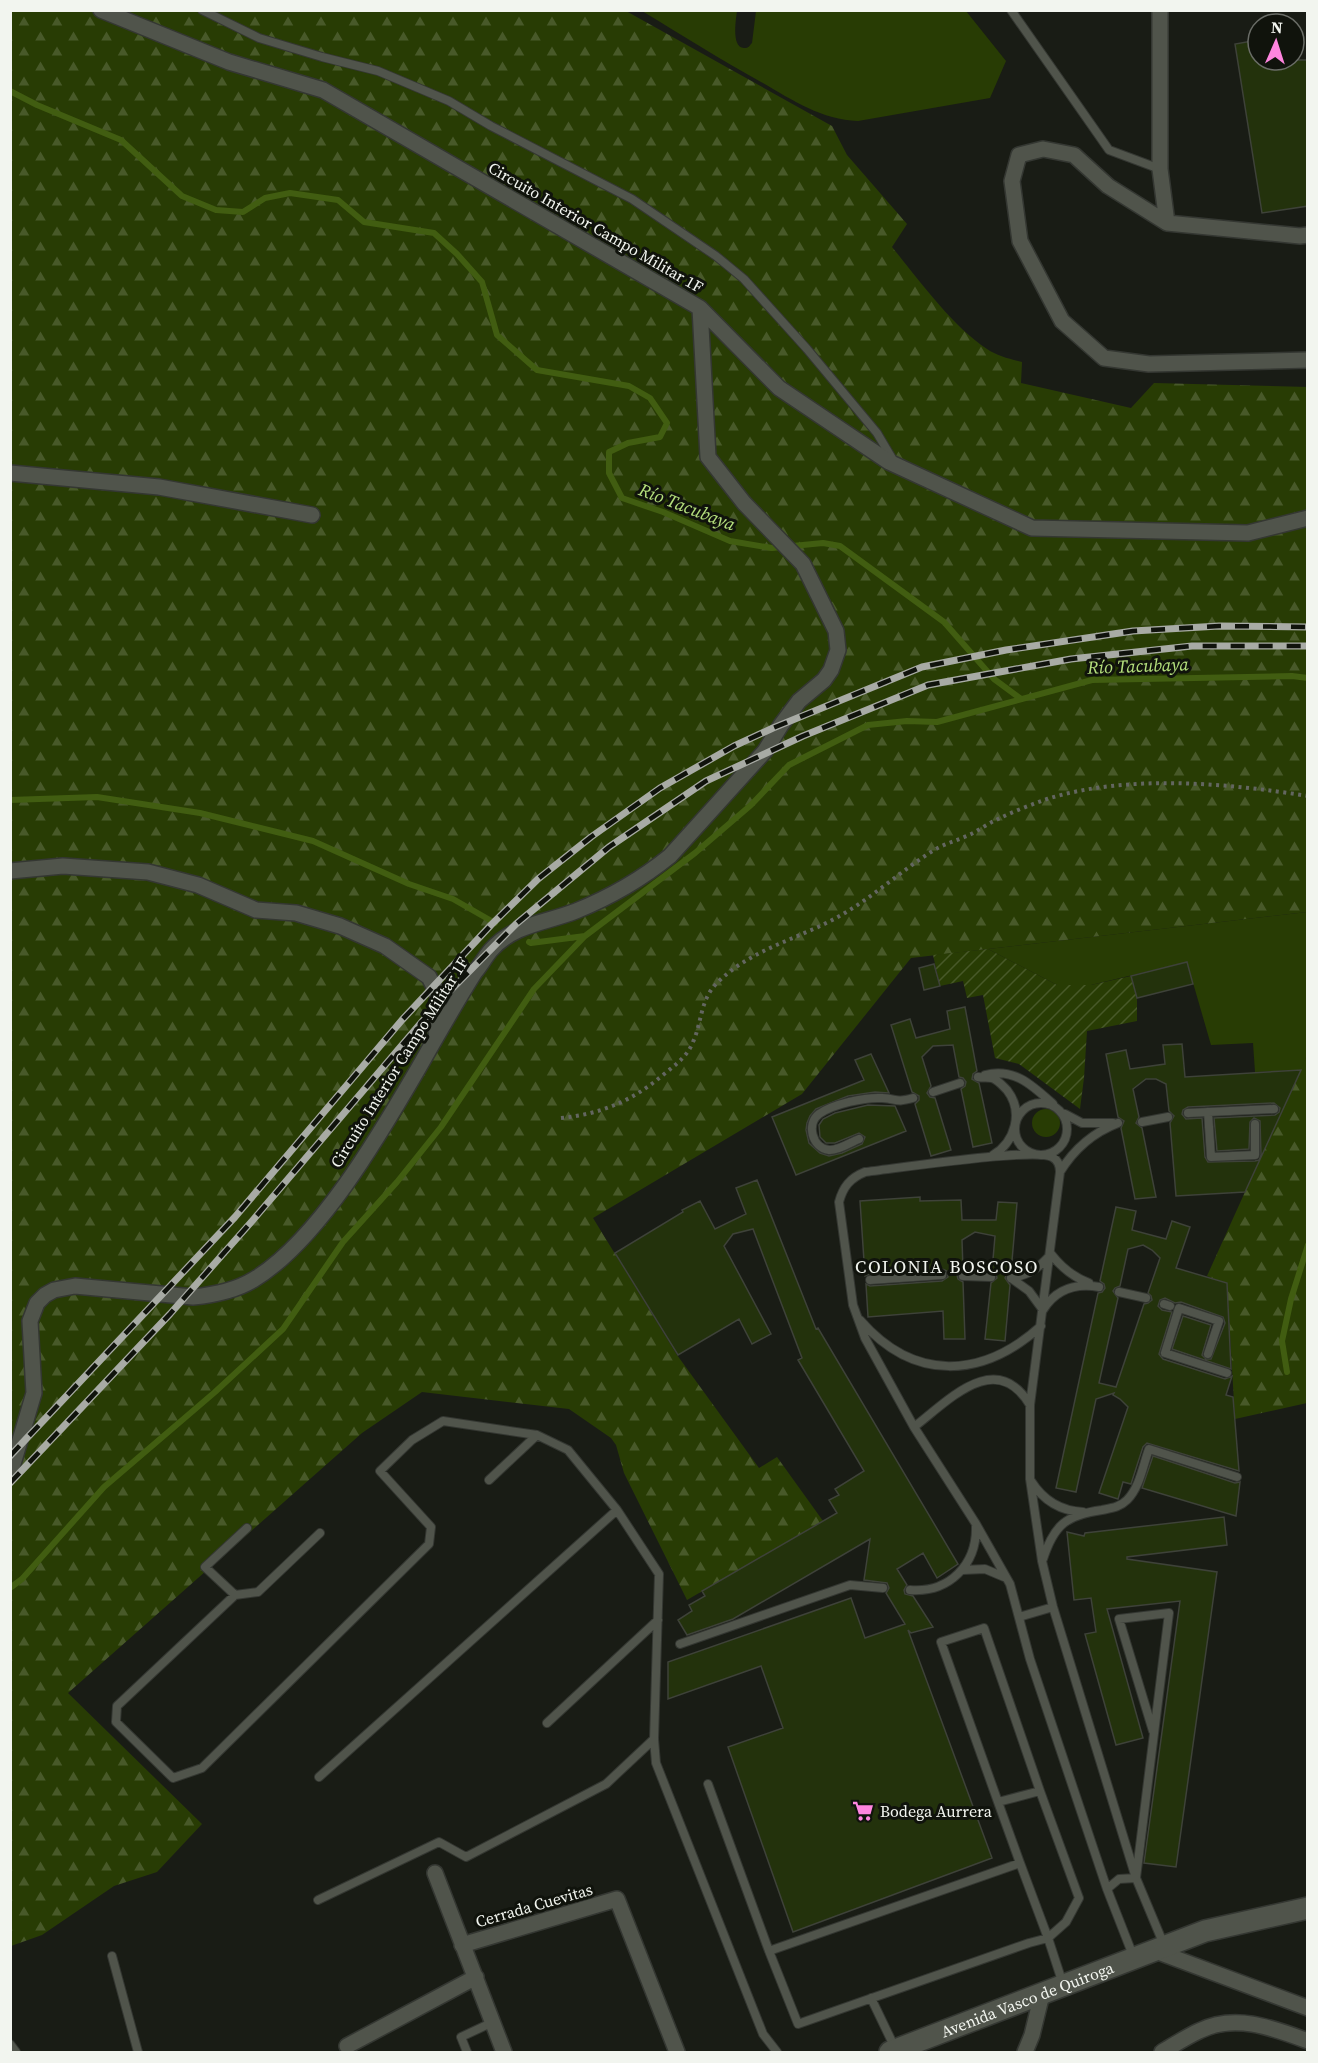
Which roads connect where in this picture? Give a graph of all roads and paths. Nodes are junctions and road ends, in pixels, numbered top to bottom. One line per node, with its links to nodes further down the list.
1 (101, 10): 8 (street, Circuito Interior Campo Militar 1F)
2 (202, 10): 10 (lane)
3 (1011, 10): 5 (lane)
4 (1160, 10): 5 (street)
5 (1160, 169): 6 (street)
6 (1167, 223): 7 (street); 9 (street)
7 (1308, 235)
8 (700, 308): 10 (street); 16 (street, Circuito Interior Campo Militar 1F)
9 (1308, 360)
10 (897, 465): 13 (street)
11 (10, 473): 12 (street)
12 (312, 515)
13 (1308, 518)
14 (1308, 796): 26 (path)
15 (10, 871): 16 (street)
16 (436, 1037): 50 (street, Circuito Interior Campo Militar 1F)
17 (960, 1083): 18 (lane)
18 (933, 1092)
19 (913, 1098): 30 (lane)
20 (1054, 1105): 22 (lane); 29 (lane); 29 (lane)
21 (1274, 1109): 23 (lane)
22 (1062, 1112): 31 (lane); 34 (lane)
23 (1208, 1112): 24 (lane); 28 (lane)
24 (1188, 1113)
25 (1168, 1117): 27 (lane)
26 (561, 1118)
27 (1142, 1122)
28 (1255, 1124)
29 (1016, 1125): 32 (lane); 33 (lane)
30 (859, 1139)
31 (1064, 1140): 32 (lane); 34 (lane)
32 (1044, 1155): 33 (lane); 34 (lane)
33 (989, 1157): 42 (lane)
34 (1060, 1172): 35 (lane)
35 (1051, 1254): 43 (lane); 43 (lane); 43 (lane)
36 (942, 1275): 39 (lane)
37 (963, 1276): 38 (lane)
38 (991, 1277)
39 (870, 1280)
40 (1119, 1292): 41 (lane)
41 (1146, 1298)
42 (853, 1305): 44 (lane); 48 (lane)
43 (1043, 1310): 44 (lane)
44 (1042, 1326): 47 (lane)
45 (1208, 1354): 46 (lane)
46 (1227, 1373)
47 (1030, 1405): 48 (lane); 52 (lane)
48 (914, 1427): 56 (lane)
49 (537, 1435): 53 (lane); 54 (lane); 64 (lane)
50 (10, 1474)
51 (1237, 1477): 55 (lane)
52 (1030, 1479): 55 (lane); 59 (lane)
53 (489, 1480)
54 (616, 1510): 67 (lane); 72 (lane)
55 (1088, 1512): 59 (lane)
56 (976, 1524): 60 (lane); 61 (lane)
57 (247, 1528): 64 (lane)
58 (320, 1533): 64 (lane)
59 (1042, 1561): 65 (lane)
60 (963, 1570): 61 (lane); 63 (lane)
61 (1006, 1578): 66 (lane)
62 (883, 1588): 68 (lane)
63 (910, 1590)
64 (235, 1595)
65 (1053, 1607): 66 (lane); 78 (lane)
66 (1019, 1617): 79 (lane)
67 (658, 1620): 69 (lane); 71 (lane)
68 (680, 1644)
69 (547, 1723)
70 (1153, 1731): 70 (lane); 78 (lane)
71 (654, 1739): 80 (lane); 102 (lane)
72 (319, 1777)
73 (708, 1784): 84 (lane)
74 (1040, 1791): 75 (lane); 75 (lane); 82 (lane)
75 (998, 1802): 76 (lane)
76 (1020, 1863): 82 (lane); 84 (lane)
77 (435, 1873): 83 (street)
78 (1136, 1878): 79 (lane); 85 (lane)
79 (1107, 1889): 85 (lane)
80 (318, 1900)
81 (1308, 1908): 85 (main road, Avenida Vasco de Quiroga)
82 (1048, 1938): 88 (lane); 90 (lane)
83 (462, 1945): 87 (street); 101 (street, Cerrada Cuevitas)
84 (769, 1951): 90 (lane)
85 (1150, 1951): 88 (main road, Avenida Vasco de Quiroga); 91 (street)
86 (112, 1956): 98 (lane)
87 (476, 1977): 92 (street); 95 (street)
88 (1063, 1986): 89 (main road, Avenida Vasco de Quiroga)
89 (1042, 1994): 96 (main road, Avenida Vasco de Quiroga); 103 (street)
90 (871, 1998): 96 (lane)
91 (1308, 2008)
92 (493, 2022): 99 (lane); 100 (street)
93 (1308, 2042): 104 (street)
94 (10, 2044): 97 (lane)
95 (347, 2046)
96 (893, 2051)
97 (16, 2052)
98 (138, 2052)
99 (466, 2052)
100 (504, 2052)
101 (677, 2052)
102 (777, 2052)
103 (1025, 2052)
104 (1162, 2052)

